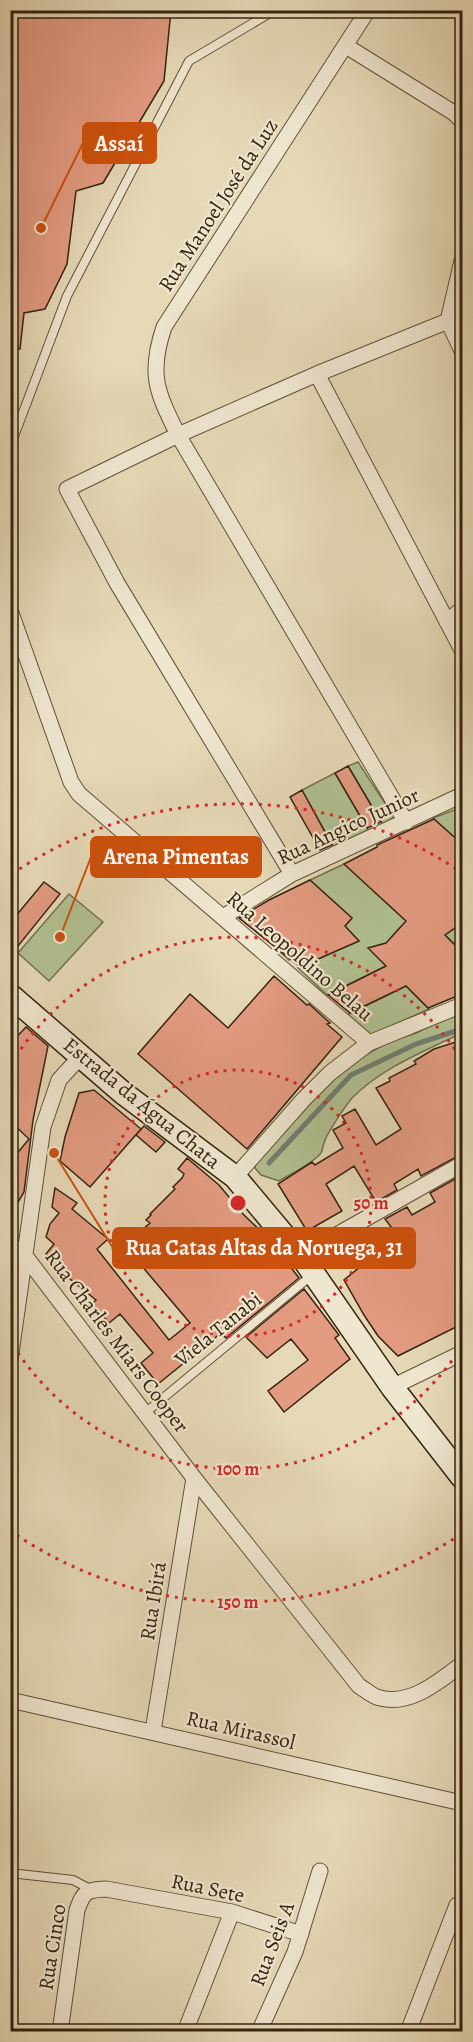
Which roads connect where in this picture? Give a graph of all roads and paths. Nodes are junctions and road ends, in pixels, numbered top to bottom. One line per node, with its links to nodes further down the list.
1 (275, 10): 10 (lane)
2 (368, 10): 3 (street, Rua Manoel José da Luz)
3 (346, 46): 4 (street); 9 (street, Rua Manoel José da Luz)
4 (462, 121)
5 (462, 261): 6 (street)
6 (448, 321): 7 (street); 8 (street)
7 (462, 351)
8 (317, 374): 9 (street); 13 (street)
9 (178, 435): 16 (street, Rua Manoel José da Luz); 17 (street)
10 (10, 447)
11 (462, 609): 13 (street)
12 (10, 610): 18 (street, Rua Leopoldino Belau)
13 (447, 622): 14 (street)
14 (462, 651)
15 (462, 795): 16 (street, Rua Angico Junior)
16 (406, 822): 17 (street, Rua Angico Junior)
17 (292, 874): 18 (street, Rua Angico Junior)
18 (223, 917): 21 (street, Rua Leopoldino Belau)
19 (10, 995): 22 (street, Estrada da Água Chata)
20 (462, 1005): 21 (street)
21 (369, 1044): 24 (street)
22 (81, 1056): 24 (street, Estrada da Água Chata); 26 (street)
23 (462, 1164): 27 (street)
24 (235, 1177): 27 (street, Estrada da Água Chata)
25 (10, 1245): 26 (street, Rua Charles Miars Cooper)
26 (26, 1257): 29 (street); 31 (street, Rua Charles Miars Cooper)
27 (308, 1265): 30 (street, Estrada da Água Chata); 31 (lane, Viela Tanabi)
28 (462, 1353): 30 (street)
29 (10, 1360)
30 (392, 1387): 32 (street, Estrada da Água Chata)
31 (144, 1413): 33 (street, Rua Charles Miars Cooper)
32 (462, 1477)
33 (194, 1478): 34 (street, Rua Charles Miars Cooper); 36 (street, Rua Ibirá)
34 (462, 1664)
35 (10, 1700): 36 (street, Rua Mirassol)
36 (153, 1731): 37 (street, Rua Mirassol)
37 (462, 1803)
38 (320, 1871): 43 (street, Rua Seis A)
39 (10, 1873): 40 (lane)
40 (98, 1889): 42 (street, Rua Sete); 44 (street, Rua Cinco)
41 (457, 1905): 47 (street)
42 (232, 1912): 43 (street, Rua Sete); 45 (street)
43 (301, 1934): 46 (street, Rua Seis A)
44 (60, 2031)
45 (185, 2031)
46 (259, 2031)
47 (408, 2031)

